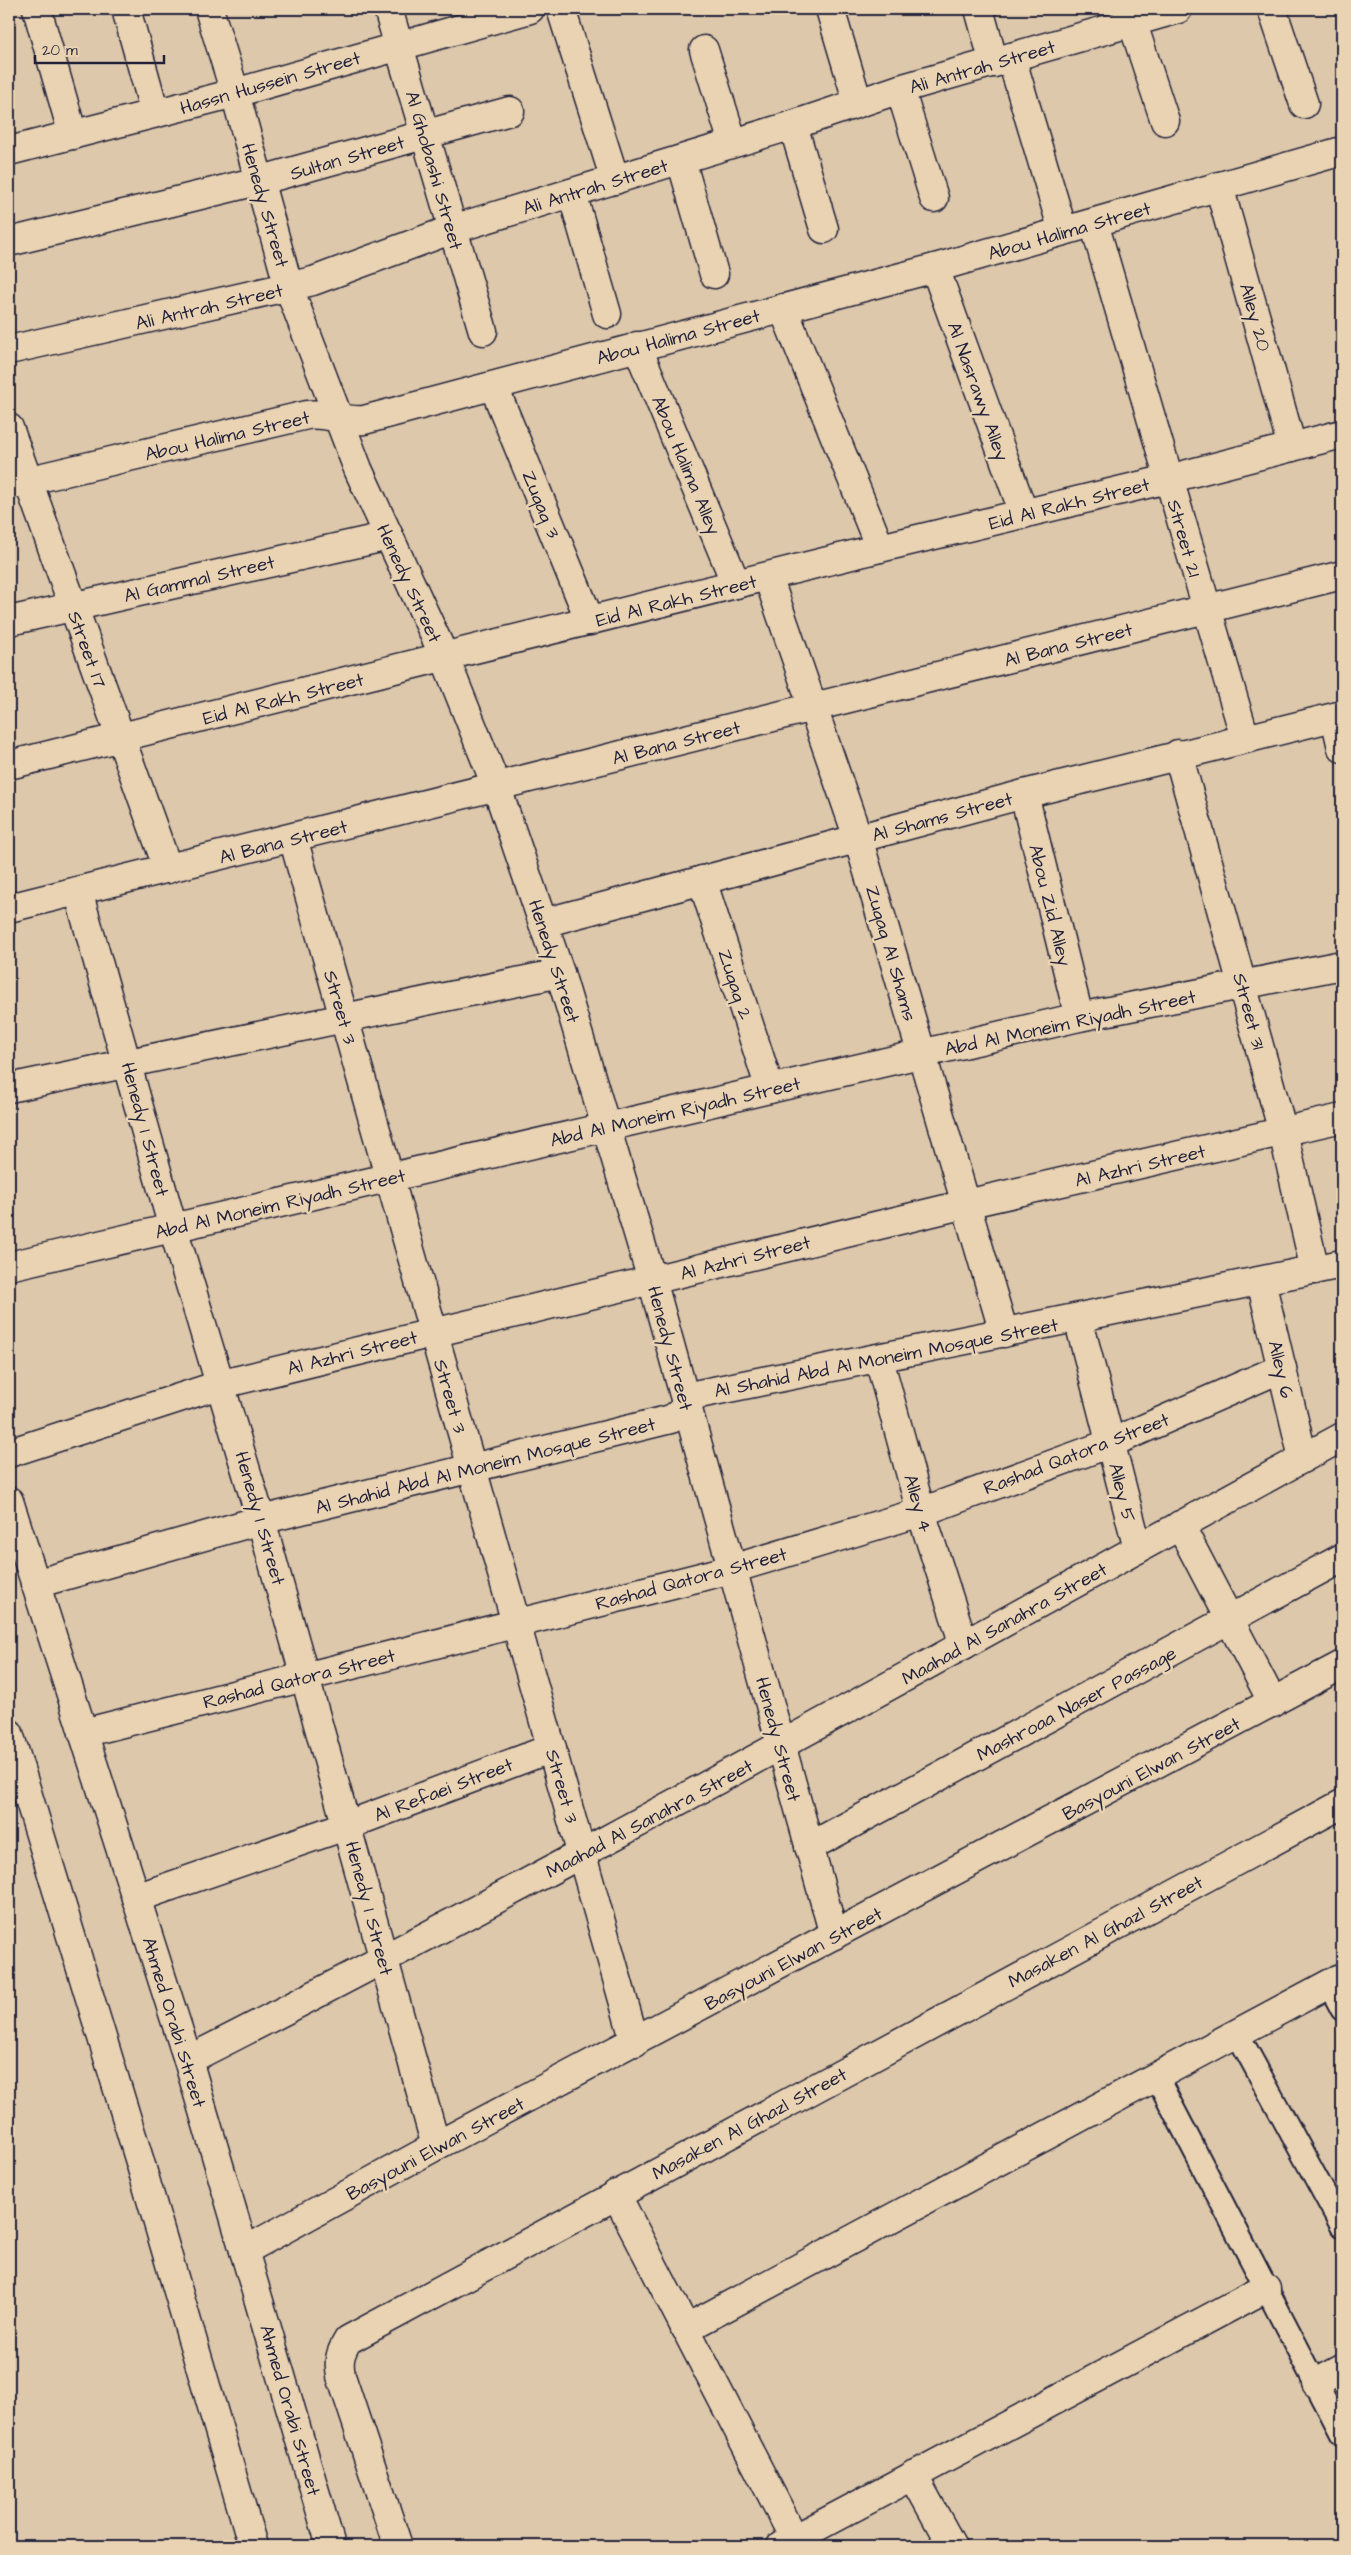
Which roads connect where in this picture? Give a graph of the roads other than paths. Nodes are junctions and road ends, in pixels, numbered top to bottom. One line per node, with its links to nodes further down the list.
1 (37, 9): 23 (street)
2 (126, 9): 20 (street)
3 (209, 9): 16 (street, Henedy Street)
4 (388, 9): 12 (street, Al Ghobashi Street)
5 (530, 9): 12 (street, Hassn Hussein Street)
6 (562, 9): 29 (street)
7 (830, 9): 17 (street)
8 (978, 9): 14 (street)
9 (1178, 9): 11 (street, Ali Antrah Street)
10 (1272, 9): 18 (street)
11 (1130, 16): 14 (street, Ali Antrah Street); 21 (street)
12 (399, 46): 16 (street, Hassn Hussein Street); 24 (street, Al Ghobashi Street)
13 (704, 50): 25 (street)
14 (1003, 60): 15 (street, Ali Antrah Street); 37 (street)
15 (900, 90): 17 (street, Ali Antrah Street); 33 (street)
16 (235, 93): 20 (street, Hassn Hussein Street); 30 (street, Henedy Street)
17 (858, 103): 22 (street, Ali Antrah Street)
18 (1304, 104)
19 (510, 111): 24 (street, Sultan Street)
20 (155, 114): 23 (street, Hassn Hussein Street)
21 (1165, 121)
22 (793, 126): 25 (street, Ali Antrah Street); 36 (street)
23 (73, 135): 26 (street, Hassn Hussein Street)
24 (425, 135): 30 (street, Sultan Street); 35 (street, Al Ghobashi Street)
25 (733, 144): 28 (street, Ali Antrah Street)
26 (9, 151)
27 (1341, 156): 31 (street, Abou Halima Street)
28 (681, 160): 29 (street, Ali Antrah Street); 40 (street)
29 (615, 180): 32 (street, Ali Antrah Street)
30 (258, 182): 38 (street, Sultan Street); 41 (street, Henedy Street)
31 (1219, 186): 34 (street, Abou Halima Street); 51 (street, Alley 20)
32 (572, 194): 35 (street, Ali Antrah Street); 43 (street)
33 (934, 198)
34 (1094, 223): 37 (street, Abou Halima Street); 52 (street, Street 21)
35 (452, 229): 41 (street, Ali Antrah Street); 44 (street, Al Ghobashi Street)
36 (824, 229)
37 (1063, 231): 39 (street, Abou Halima Street)
38 (9, 242)
39 (935, 268): 42 (street, Abou Halima Street); 54 (street, Al Nasrawy Alley)
40 (714, 274)
41 (289, 288): 46 (street, Ali Antrah Street); 48 (street, Henedy Street)
42 (783, 308): 45 (street, Abou Halima Street); 56 (street)
43 (607, 314)
44 (483, 331)
45 (638, 346): 47 (street, Abou Halima Street); 59 (street, Abou Halima Alley)
46 (9, 350)
47 (494, 387): 48 (street, Abou Halima Street); 63 (street, Zuqaq 3)
48 (338, 418): 53 (street, Abou Halima Street); 55 (street, Henedy Street)
49 (9, 428): 53 (street, Street 17)
50 (1342, 434): 51 (street, Eid Al Rakh Street)
51 (1292, 447): 52 (street, Eid Al Rakh Street)
52 (1168, 479): 54 (street, Eid Al Rakh Street); 61 (street, Street 21)
53 (18, 483): 60 (street, Street 17)
54 (1024, 514): 56 (street, Eid Al Rakh Street)
55 (389, 536): 60 (street, Al Gammal Street); 64 (street, Henedy Street)
56 (880, 548): 58 (street, Eid Al Rakh Street)
57 (1342, 574): 61 (street, Al Bana Street)
58 (768, 577): 59 (street, Eid Al Rakh Street); 65 (street, Zuqaq Al Shams)
59 (736, 584): 63 (street, Eid Al Rakh Street)
60 (72, 606): 62 (street, Al Gammal Street); 67 (street, Street 17)
61 (1206, 609): 65 (street, Al Bana Street); 68 (street, Street 21)
62 (9, 621)
63 (590, 621): 64 (street, Eid Al Rakh Street)
64 (444, 658): 67 (street, Eid Al Rakh Street); 72 (street, Henedy Street)
65 (813, 708): 72 (street, Al Bana Street); 75 (street, Zuqaq Al Shams)
66 (1338, 716): 68 (street, Al Shams Street); 69 (street)
67 (120, 738): 71 (street, Eid Al Rakh Street); 76 (street, Street 17)
68 (1245, 738): 70 (street, Al Shams Street)
69 (1342, 748)
70 (1178, 754): 73 (street, Al Shams Street); 83 (street, Street 31)
71 (9, 765)
72 (496, 788): 74 (street, Al Bana Street); 80 (street, Henedy Street)
73 (1024, 794): 75 (street, Al Shams Street); 84 (street, Abou Zid Alley)
74 (293, 838): 76 (street, Al Bana Street); 85 (street, Street 3)
75 (858, 838): 77 (street, Al Shams Street); 86 (street, Zuqaq Al Shams)
76 (168, 869): 78 (street, Al Bana Street)
77 (702, 880): 80 (street, Al Shams Street); 89 (street, Zuqaq 2)
78 (78, 891): 79 (street, Al Bana Street); 87 (street, Henedy 1 Street)
79 (9, 908)
80 (543, 923): 82 (street, Henedy Street)
81 (1342, 965): 83 (street, Abd Al Moneim Riyadh Street)
82 (560, 973): 85 (street); 91 (street, Henedy Street)
83 (1243, 986): 84 (street, Abd Al Moneim Riyadh Street); 92 (street, Street 31)
84 (1079, 1017): 86 (street, Abd Al Moneim Riyadh Street)
85 (344, 1019): 87 (street); 93 (street, Street 3)
86 (921, 1054): 89 (street, Abd Al Moneim Riyadh Street); 94 (street, Zuqaq Al Shams)
87 (128, 1064): 88 (street); 95 (street, Henedy 1 Street)
88 (9, 1088)
89 (770, 1089): 91 (street, Abd Al Moneim Riyadh Street)
90 (1342, 1118): 92 (street, Al Azhri Street)
91 (607, 1127): 93 (street, Abd Al Moneim Riyadh Street); 99 (street, Henedy Street)
92 (1283, 1132): 94 (street, Al Azhri Street); 98 (street, Street 31)
93 (390, 1177): 95 (street, Abd Al Moneim Riyadh Street); 102 (street, Street 3)
94 (966, 1204): 99 (street, Al Azhri Street); 103 (street, Zuqaq Al Shams)
95 (172, 1228): 97 (street, Abd Al Moneim Riyadh Street); 106 (street, Henedy 1 Street)
96 (1342, 1264): 98 (street, Al Shahid Abd Al Moneim Mosque Street)
97 (9, 1266)
98 (1315, 1270): 100 (street, Al Shahid Abd Al Moneim Mosque Street)
99 (652, 1280): 102 (street, Al Azhri Street); 107 (street, Henedy Street)
100 (1261, 1281): 101 (street, Al Shahid Abd Al Moneim Mosque Street); 105 (street, Alley 6)
101 (1078, 1318): 103 (street, Al Shahid Abd Al Moneim Mosque Street); 109 (street, Alley 5)
102 (433, 1332): 106 (street, Al Azhri Street); 112 (street, Street 3)
103 (1004, 1333): 104 (street, Al Shahid Abd Al Moneim Mosque Street)
104 (878, 1359): 107 (street, Al Shahid Abd Al Moneim Mosque Street); 114 (street, Alley 4)
105 (1282, 1368): 109 (street, Rashad Qatora Street); 111 (street, Alley 6)
106 (222, 1384): 110 (street, Al Azhri Street); 115 (street, Henedy 1 Street)
107 (687, 1408): 112 (street, Al Shahid Abd Al Moneim Mosque Street); 119 (street, Henedy Street)
108 (1342, 1436): 111 (street, Maahad Al Sanahra Street)
109 (1111, 1442): 114 (street, Rashad Qatora Street); 117 (street, Alley 5)
110 (9, 1453)
111 (1303, 1458): 116 (street, Maahad Al Sanahra Street)
112 (472, 1468): 115 (street, Al Shahid Abd Al Moneim Mosque Street); 122 (street, Street 3)
113 (9, 1501): 120 (street, Ahmed Orabi Street)
114 (921, 1512): 119 (street, Rashad Qatora Street); 123 (street, Alley 4)
115 (262, 1520): 120 (street, Al Shahid Abd Al Moneim Mosque Street); 125 (street, Henedy 1 Street)
116 (1180, 1525): 117 (street, Maahad Al Sanahra Street); 121 (street)
117 (1138, 1549): 123 (street, Maahad Al Sanahra Street)
118 (1342, 1558): 121 (street, Mashroaa Naser Passage)
119 (732, 1569): 122 (street, Rashad Qatora Street); 129 (street, Henedy Street)
120 (35, 1584): 127 (street, Ahmed Orabi Street)
121 (1230, 1620): 126 (street); 133 (street, Mashroaa Naser Passage)
122 (516, 1624): 125 (street, Rashad Qatora Street); 130 (street, Street 3)
123 (964, 1645): 129 (street, Maahad Al Sanahra Street)
124 (1342, 1666): 126 (street, Basyouni Elwan Street)
125 (306, 1676): 127 (street, Rashad Qatora Street); 132 (street, Henedy 1 Street)
126 (1274, 1702): 136 (street, Basyouni Elwan Street)
127 (83, 1732): 135 (street, Ahmed Orabi Street)
128 (9, 1733): 155 (street)
129 (781, 1746): 133 (street, Henedy Street); 134 (street, Maahad Al Sanahra Street)
130 (552, 1748): 132 (street, Al Refaei Street); 134 (street, Street 3)
131 (1342, 1804): 145 (street, Masaken Al Ghazl Street)
132 (348, 1825): 135 (street, Al Refaei Street); 137 (street, Henedy 1 Street)
133 (809, 1847): 136 (street, Henedy Street)
134 (582, 1854): 137 (street, Maahad Al Sanahra Street); 141 (street, Street 3)
135 (136, 1898): 142 (street, Ahmed Orabi Street)
136 (834, 1935): 141 (street, Basyouni Elwan Street)
137 (384, 1960): 142 (street, Maahad Al Sanahra Street); 144 (street, Henedy 1 Street)
138 (1336, 1981): 139 (lane); 140 (street)
139 (1342, 2008)
140 (1237, 2033): 143 (street); 146 (lane)
141 (635, 2042): 144 (street, Basyouni Elwan Street)
142 (188, 2060): 147 (street, Ahmed Orabi Street)
143 (1156, 2076): 148 (lane); 149 (street)
144 (436, 2146): 147 (street, Basyouni Elwan Street)
145 (616, 2194): 149 (street); 157 (street, Masaken Al Ghazl Street)
146 (1342, 2226)
147 (244, 2251): 156 (street, Ahmed Orabi Street)
148 (1266, 2288): 151 (lane); 153 (street)
149 (685, 2329): 154 (street)
150 (1342, 2369): 151 (street)
151 (1316, 2383): 152 (lane)
152 (1342, 2434)
153 (913, 2475): 154 (street); 158 (street)
154 (788, 2542)
155 (253, 2546)
156 (331, 2546)
157 (398, 2546)
158 (952, 2546)

